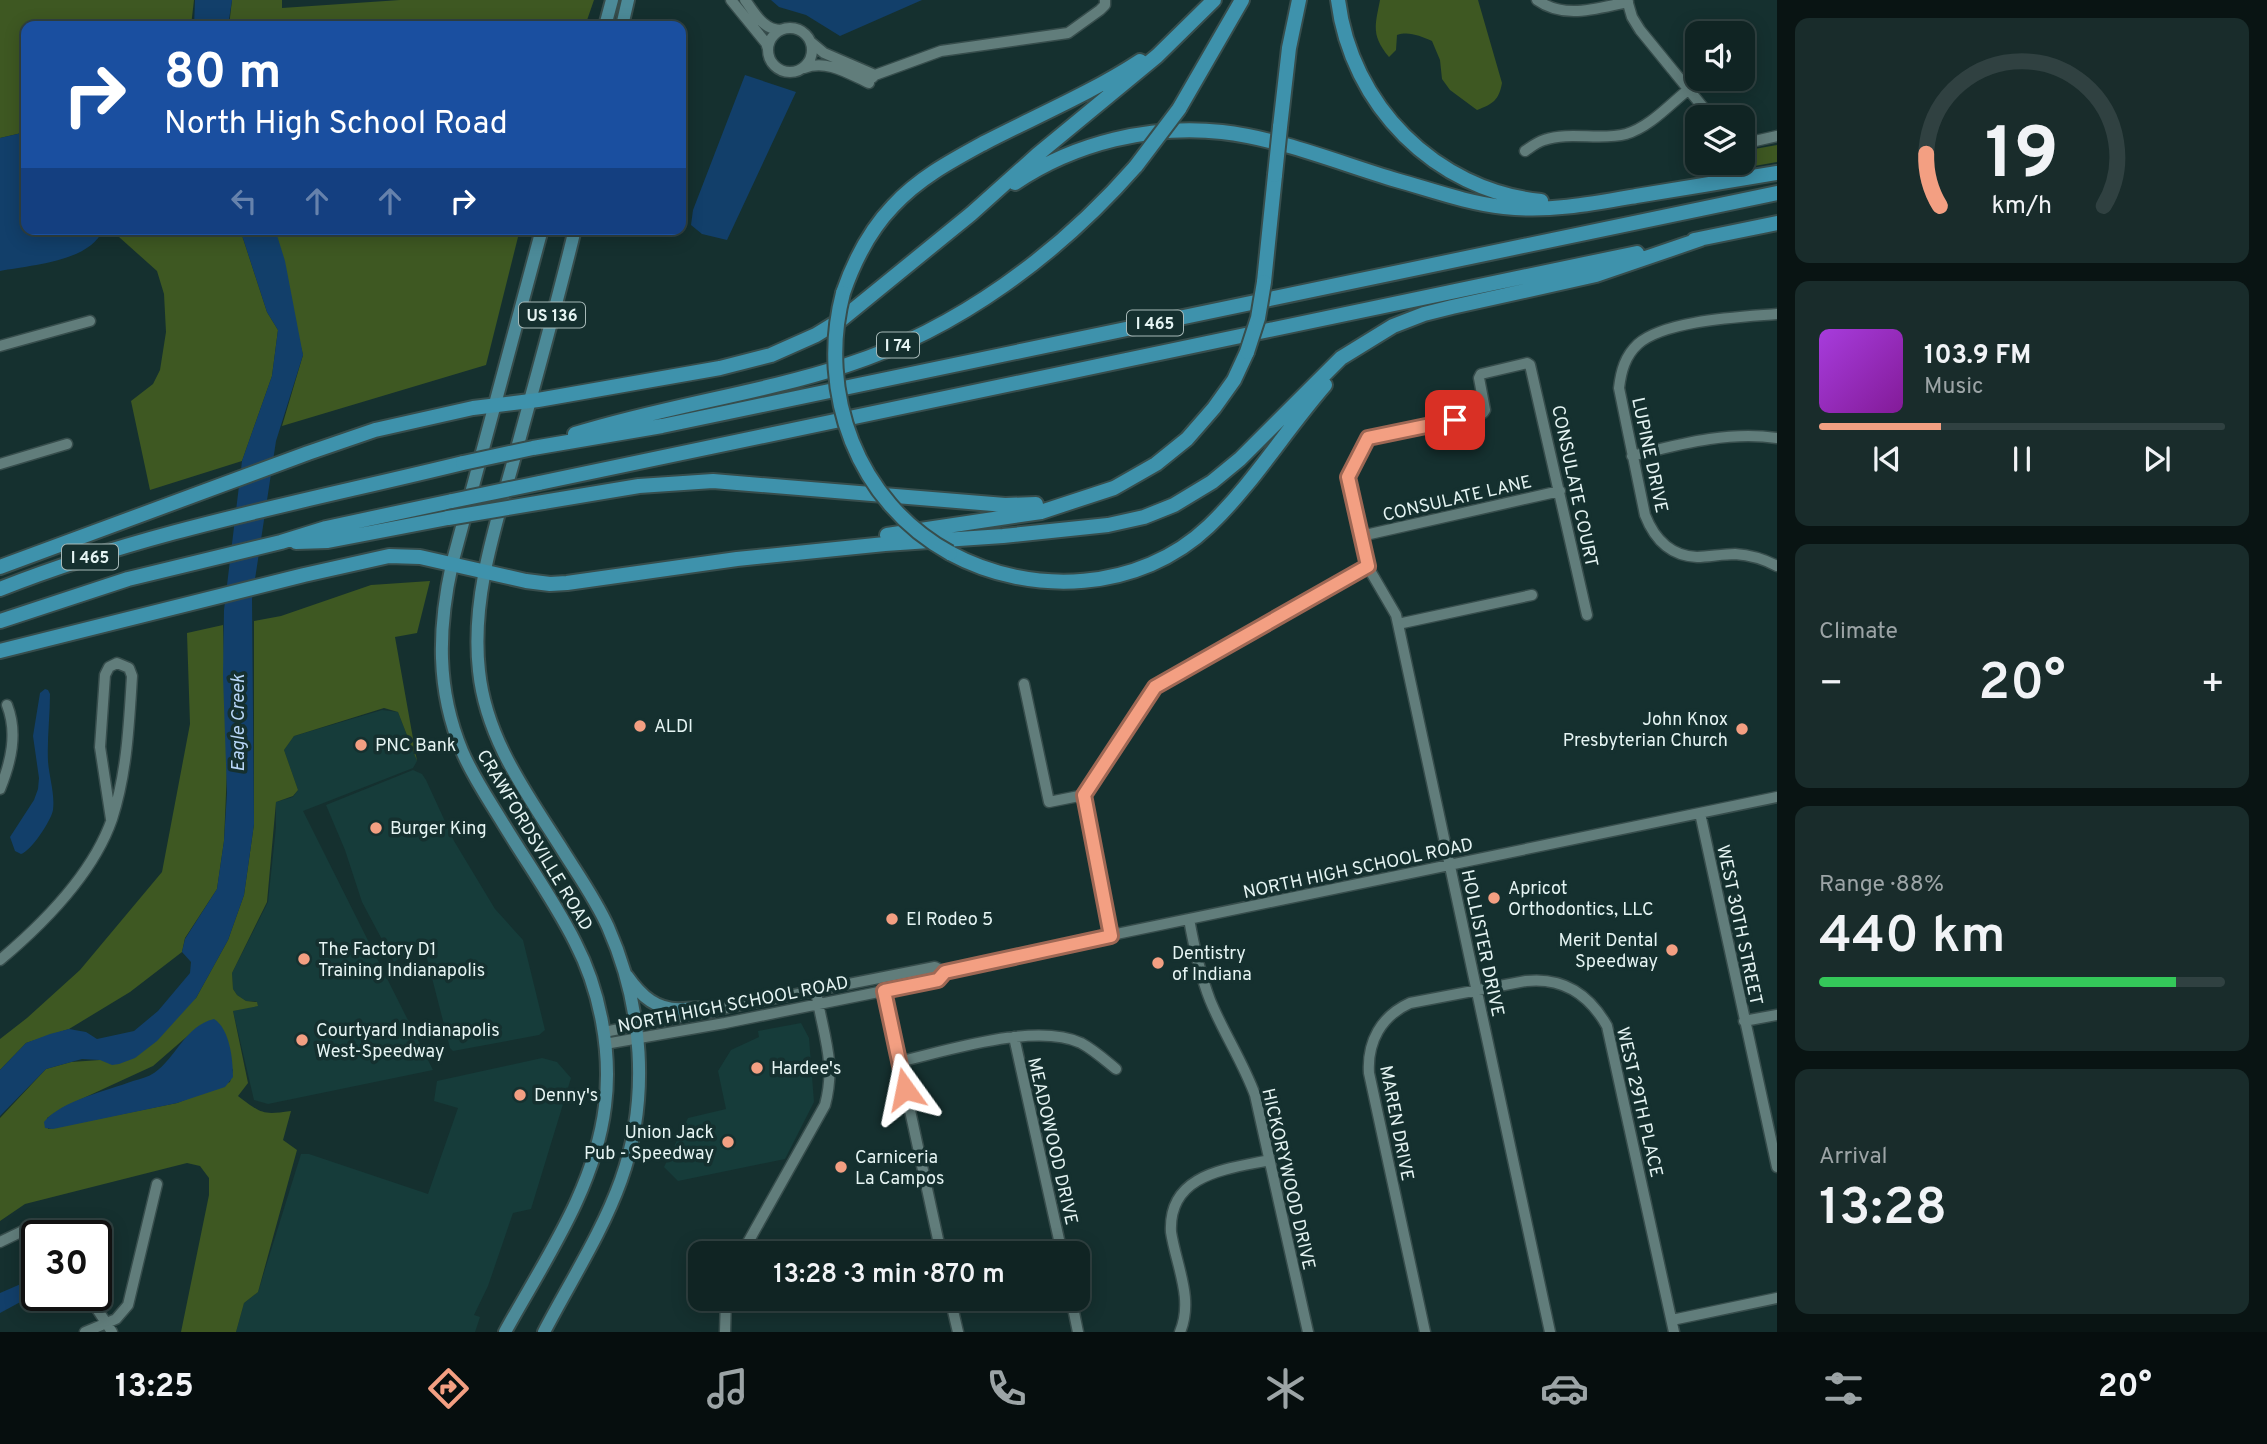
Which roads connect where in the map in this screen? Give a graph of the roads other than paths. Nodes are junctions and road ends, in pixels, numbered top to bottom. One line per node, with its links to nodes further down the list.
1 (612, 0): 12 (main road)
2 (628, 0): 13 (main road)
3 (731, 0): 17 (street)
4 (745, 0): 15 (street)
5 (1105, 0): 19 (street)
6 (1213, 0): 14 (highway)
7 (1242, 0): 44 (highway, I 74, bridge)
8 (1299, 0): 48 (highway, bridge)
9 (1338, 0): 29 (highway)
10 (1537, 0): 11 (street)
11 (1628, 1): 20 (street)
12 (606, 21)
13 (623, 21)
14 (1191, 23): 30 (highway); 38 (highway, bridge)
15 (782, 30): 16 (street); 17 (street)
16 (812, 43): 18 (street); 19 (street)
17 (768, 49): 18 (street)
18 (804, 68): 19 (street)
19 (872, 79)
20 (1685, 84)
21 (1687, 91): 26 (street)
22 (1691, 91): 23 (street)
23 (1702, 105)
24 (1777, 136): 25 (street)
25 (1755, 141)
26 (1525, 151)
27 (1777, 173): 29 (highway)
28 (1777, 192): 44 (highway, I 465)
29 (1609, 201): 30 (highway)
30 (971, 214): 40 (highway)
31 (1777, 223): 34 (highway, I 465)
32 (540, 235): 41 (main road, CRAWFORDSVILLE ROAD / US 136)
33 (573, 235): 40 (main road, CRAWFORDSVILLE ROAD / US 136)
34 (1701, 239): 38 (highway); 50 (highway, I 465, bridge)
35 (1777, 314): 45 (street, LUPINE DRIVE)
36 (90, 321): 37 (street)
37 (0, 346)
38 (1356, 350): 51 (highway)
39 (1531, 365): 47 (street, CONSULATE COURT); 49 (street, HOLLISTER DRIVE)
40 (529, 401): 41 (highway); 56 (main road, CRAWFORDSVILLE ROAD / US 136)
41 (494, 406): 52 (main road, CRAWFORDSVILLE ROAD / US 136); 55 (highway)
42 (1777, 438): 45 (street)
43 (67, 444): 46 (street)
44 (533, 448): 57 (highway, I 465, bridge)
45 (1632, 456): 54 (street, LUPINE DRIVE)
46 (0, 464)
47 (1560, 491): 49 (street, CONSULATE LANE); 59 (street, CONSULATE COURT)
48 (1069, 502): 50 (highway, bridge); 51 (highway)
49 (1361, 536): 53 (street, HOLLISTER DRIVE)
50 (281, 542): 60 (highway, I 465)
51 (737, 559): 56 (highway)
52 (452, 564): 56 (highway); 62 (highway); 85 (main road, CRAWFORDSVILLE ROAD)
53 (1368, 566): 61 (street, HOLLISTER DRIVE); 66 (street)
54 (1777, 566)
55 (0, 567)
56 (485, 571): 74 (main road, CRAWFORDSVILLE ROAD)
57 (0, 589)
58 (1532, 595): 61 (street)
59 (1587, 615)
60 (0, 621)
61 (1398, 624): 70 (street, HOLLISTER DRIVE)
62 (0, 651)
63 (1024, 684): 66 (street)
64 (7, 705): 65 (street)
65 (0, 789)
66 (1084, 795): 72 (street)
67 (1777, 797): 68 (street, NORTH HIGH SCHOOL ROAD)
68 (1700, 813): 70 (street, NORTH HIGH SCHOOL ROAD); 82 (street, WEST 30TH STREET)
69 (111, 819): 69 (street); 73 (street)
70 (1449, 865): 71 (street, NORTH HIGH SCHOOL ROAD); 76 (street, HOLLISTER DRIVE)
71 (1189, 919): 72 (street, NORTH HIGH SCHOOL ROAD); 88 (street, HICKORYWOOD DRIVE)
72 (1111, 936): 75 (street, NORTH HIGH SCHOOL ROAD)
73 (0, 960)
74 (624, 971): 80 (main road); 83 (main road, CRAWFORDSVILLE ROAD)
75 (945, 972): 77 (street, NORTH HIGH SCHOOL ROAD); 78 (street, NORTH HIGH SCHOOL ROAD)
76 (1477, 990): 101 (street, WEST 29TH PLACE); 111 (street, MAREN DRIVE); 112 (street, HOLLISTER DRIVE)
77 (884, 991): 79 (street, NORTH HIGH SCHOOL ROAD); 86 (street)
78 (817, 992): 79 (street); 80 (street, NORTH HIGH SCHOOL ROAD)
79 (818, 1003): 83 (street, NORTH HIGH SCHOOL ROAD); 92 (street)
80 (711, 1011): 83 (street, NORTH HIGH SCHOOL ROAD)
81 (1777, 1015): 82 (street)
82 (1744, 1021): 89 (street, WEST 30TH STREET)
83 (637, 1032): 85 (street, NORTH HIGH SCHOOL ROAD); 105 (main road, CRAWFORDSVILLE ROAD)
84 (1014, 1037): 86 (street); 87 (street); 94 (street, MEADOWOOD DRIVE)
85 (604, 1038): 104 (main road, CRAWFORDSVILLE ROAD)
86 (898, 1062): 93 (street)
87 (1116, 1069)
88 (1270, 1160): 109 (street); 110 (street, HICKORYWOOD DRIVE)
89 (1777, 1167)
90 (157, 1184): 102 (street)
91 (21, 1232): 95 (street)
92 (749, 1241)
93 (937, 1241)
94 (1059, 1241)
95 (0, 1242)
96 (1777, 1297): 101 (street)
97 (98, 1311): 102 (street)
98 (726, 1311): 106 (street)
99 (953, 1311): 107 (street)
100 (1074, 1311): 108 (street)
101 (1672, 1320): 113 (street, WEST 29TH PLACE)
102 (109, 1328): 103 (street)
103 (85, 1332)
104 (505, 1332)
105 (544, 1332)
106 (725, 1332)
107 (957, 1332)
108 (1078, 1332)
109 (1180, 1332)
110 (1308, 1332)
111 (1425, 1332)
112 (1550, 1332)
113 (1674, 1332)

